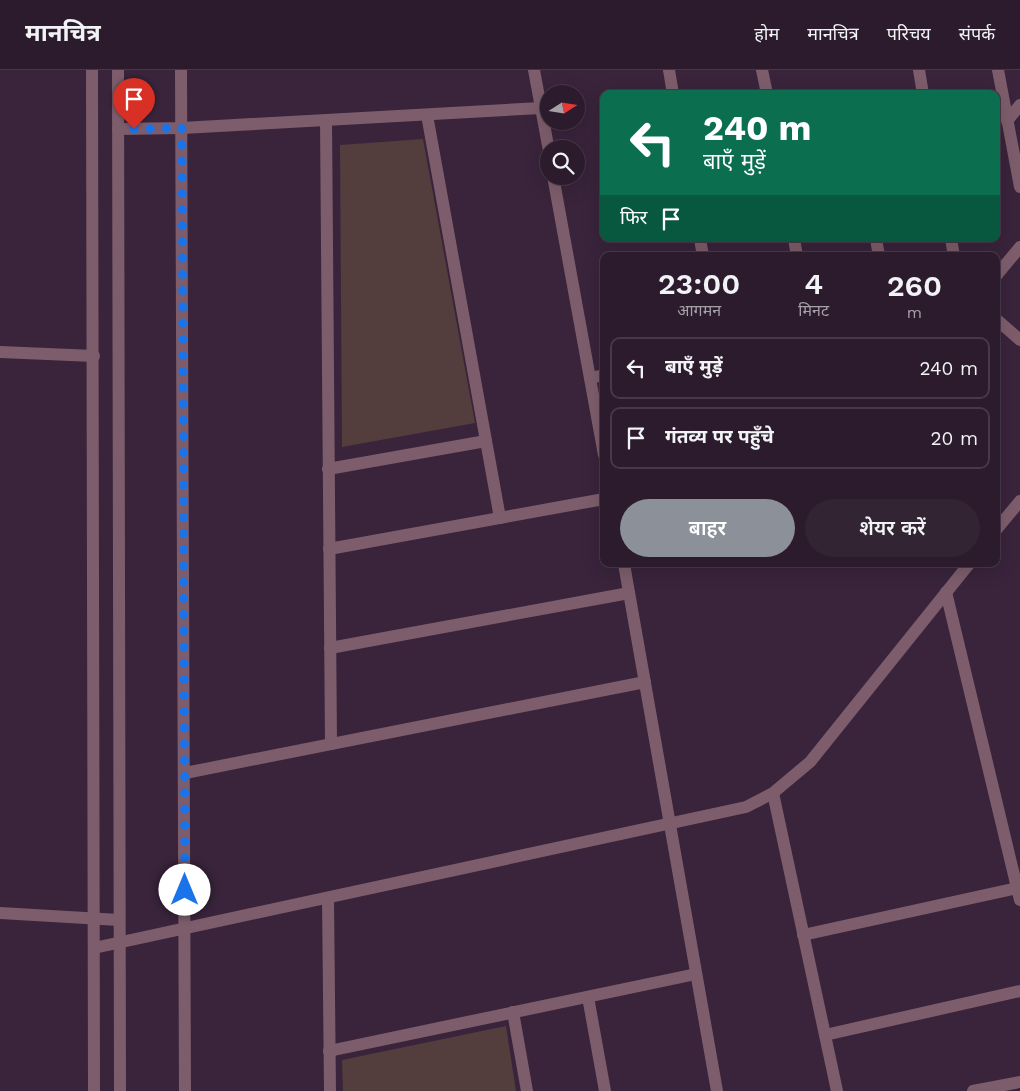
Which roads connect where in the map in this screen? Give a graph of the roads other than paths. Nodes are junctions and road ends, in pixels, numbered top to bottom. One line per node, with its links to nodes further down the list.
1 (92, 70): 27 (street)
2 (118, 70): 19 (street)
3 (181, 70): 18 (street)
4 (534, 70): 12 (street)
5 (669, 70): 9 (street)
6 (762, 70): 10 (street)
7 (918, 70): 11 (street)
8 (998, 70): 17 (street)
9 (672, 90)
10 (766, 90)
11 (922, 90)
12 (540, 103)
13 (1020, 105): 17 (street)
14 (540, 108): 15 (street)
15 (427, 114): 16 (street); 31 (street)
16 (326, 120): 18 (street); 32 (street)
17 (1007, 121): 21 (street)
18 (182, 128): 19 (street); 45 (street)
19 (118, 129): 52 (street)
20 (555, 185): 29 (street)
21 (1020, 187)
22 (1020, 247): 23 (street)
23 (1000, 271)
24 (1000, 322): 25 (street)
25 (1020, 340)
26 (0, 352): 27 (street)
27 (94, 356): 51 (street)
28 (600, 377): 29 (street)
29 (590, 378): 30 (street)
30 (600, 433)
31 (486, 441): 32 (street); 35 (street)
32 (328, 469): 37 (street)
33 (600, 500): 35 (street)
34 (1020, 501): 36 (street)
35 (500, 518): 37 (street)
36 (1000, 525)
37 (329, 549): 42 (street)
38 (625, 567): 41 (street)
39 (967, 567): 40 (street)
40 (946, 592): 46 (street); 48 (street)
41 (629, 593): 42 (street); 43 (street)
42 (330, 648): 44 (street)
43 (645, 682): 44 (street); 47 (street)
44 (331, 744): 45 (street)
45 (184, 774): 53 (street)
46 (773, 792): 47 (street); 54 (street)
47 (670, 824): 49 (street); 57 (street)
48 (1018, 894): 54 (street)
49 (328, 898): 53 (street); 62 (street)
50 (0, 913): 51 (street)
51 (94, 919): 52 (street); 56 (street)
52 (120, 920): 55 (street)
53 (185, 929): 55 (street); 66 (street)
54 (804, 934): 61 (street)
55 (119, 943): 56 (street); 65 (street)
56 (94, 948): 64 (street)
57 (696, 974): 59 (street); 70 (street)
58 (1020, 991): 61 (street)
59 (588, 996): 60 (street); 69 (street)
60 (513, 1012): 62 (street); 68 (street)
61 (825, 1035): 71 (street)
62 (329, 1051): 67 (street)
63 (1020, 1082): 72 (street)
64 (94, 1091)
65 (120, 1091)
66 (185, 1091)
67 (330, 1091)
68 (527, 1091)
69 (605, 1091)
70 (716, 1091)
71 (837, 1091)
72 (974, 1091)

